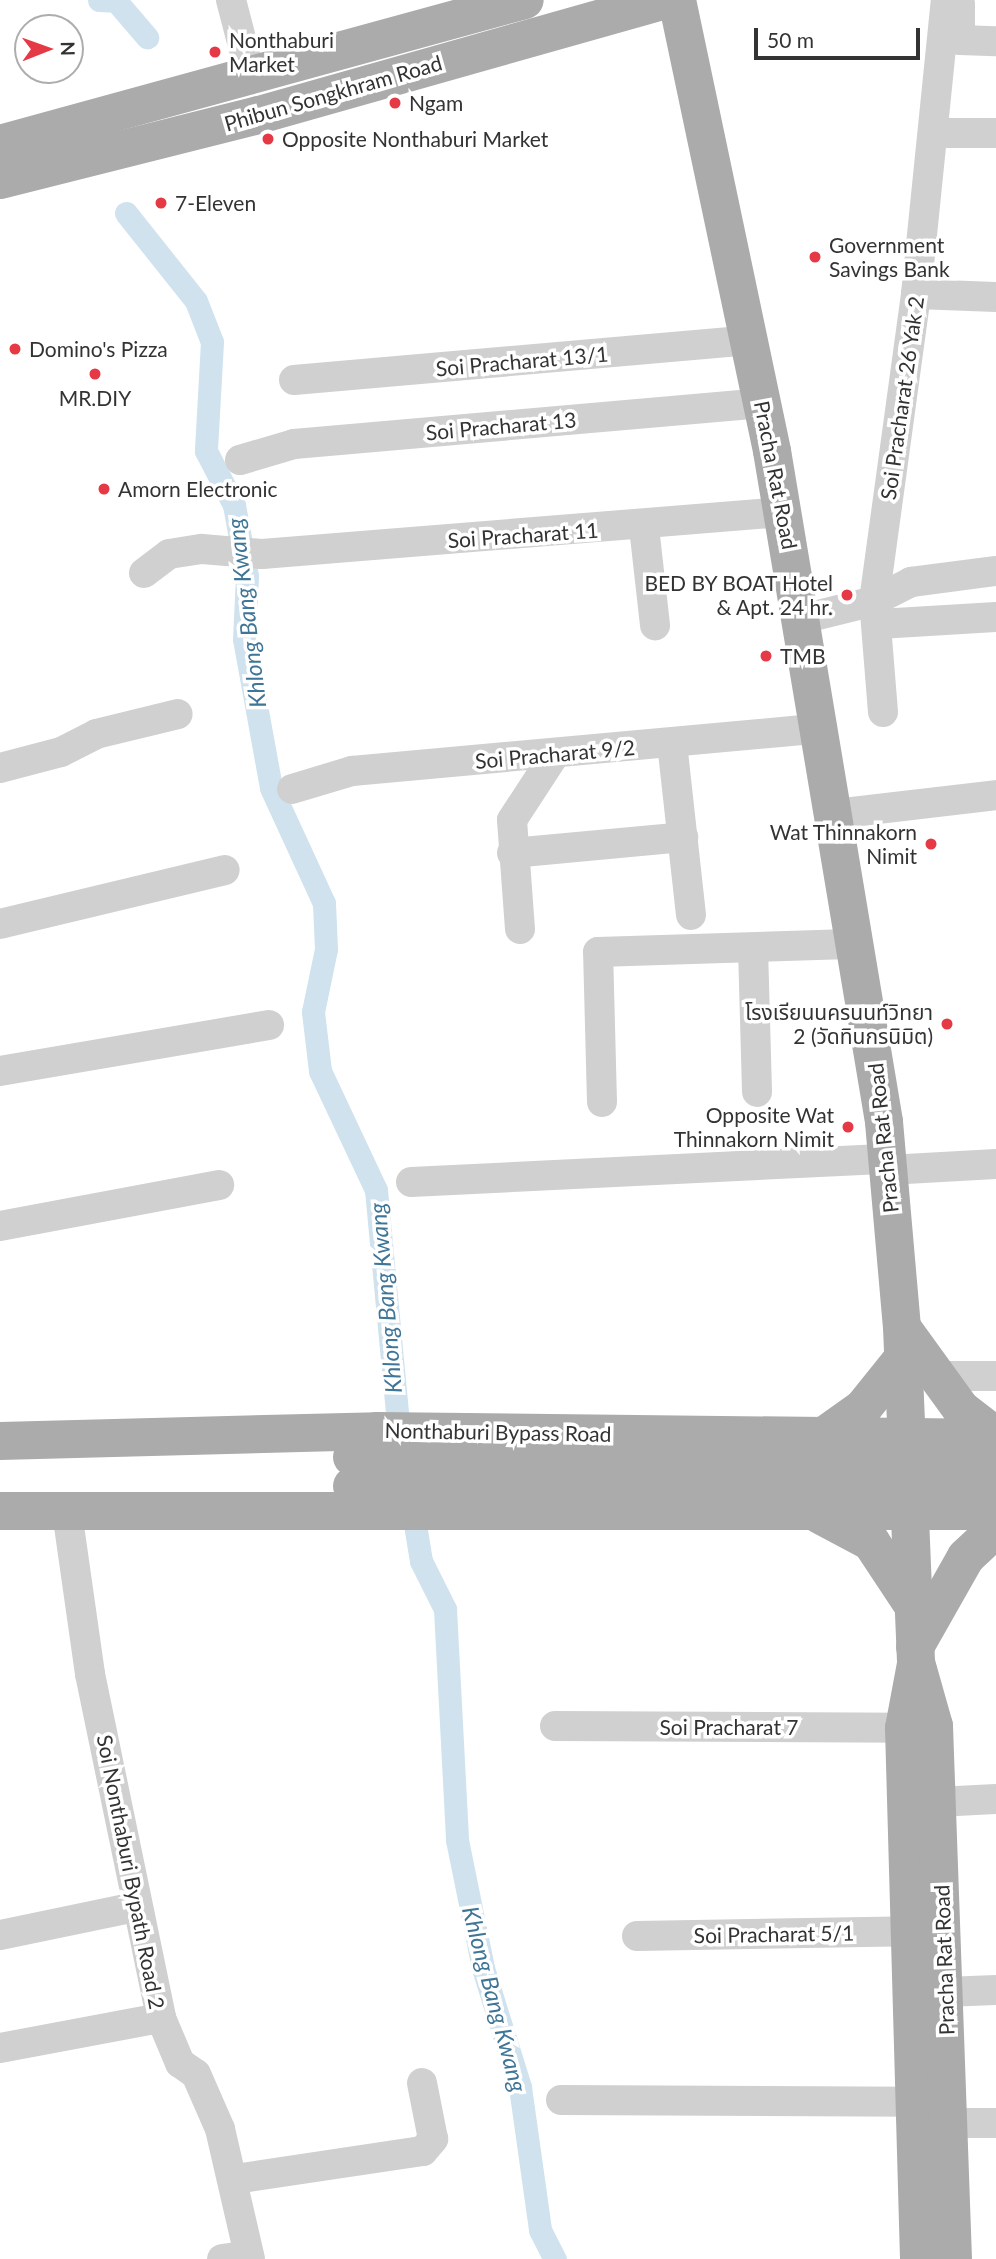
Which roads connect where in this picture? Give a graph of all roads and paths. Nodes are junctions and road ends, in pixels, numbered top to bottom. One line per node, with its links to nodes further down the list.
1 (231, 0): 7 (street)
2 (525, 0): 7 (main road, Phibun Songkhram Road)
3 (665, 0): 11 (main road, Phibun Songkhram Road)
4 (677, 0): 14 (main road, Pracha Rat Road)
5 (953, 3): 6 (street); 8 (street, Soi Pracharat 26 Yak 2)
6 (996, 41)
7 (251, 77): 10 (main road, Phibun Songkhram Road)
8 (934, 133): 9 (street); 12 (street, Soi Pracharat 26 Yak 2)
9 (996, 133)
10 (0, 144)
11 (0, 180)
12 (916, 294): 13 (street); 22 (street, Soi Pracharat 26 Yak 2)
13 (996, 297)
14 (750, 340): 15 (street, Soi Pracharat 13/1); 16 (main road, Pracha Rat Road)
15 (294, 380)
16 (763, 403): 17 (street, Soi Pracharat 13); 18 (main road, Pracha Rat Road)
17 (240, 460)
18 (783, 512): 19 (street, Soi Pracharat 11); 24 (main road, Pracha Rat Road)
19 (644, 527): 21 (street, Soi Pracharat 11); 25 (street)
20 (996, 571): 22 (street)
21 (144, 573)
22 (876, 612): 23 (street); 24 (street); 26 (street, Soi Pracharat 26 Yak 2)
23 (996, 617)
24 (803, 619): 28 (main road, Pracha Rat Road)
25 (655, 625)
26 (883, 712)
27 (178, 714): 31 (street)
28 (821, 728): 29 (street, Soi Pracharat 9/2); 34 (main road, Pracha Rat Road)
29 (672, 743): 30 (street, Soi Pracharat 9/2); 35 (street)
30 (555, 754): 32 (street, Soi Pracharat 9/2); 36 (street)
31 (0, 768)
32 (292, 789)
33 (996, 794): 34 (street)
34 (835, 814): 41 (main road, Pracha Rat Road)
35 (682, 837): 36 (street); 38 (street)
36 (512, 853): 40 (street)
37 (225, 870): 39 (street)
38 (691, 915)
39 (0, 924)
40 (520, 929)
41 (858, 944): 42 (street); 48 (main road, Pracha Rat Road)
42 (753, 948): 45 (street); 46 (street)
43 (269, 1025): 44 (street)
44 (0, 1071)
45 (757, 1092)
46 (602, 1102)
47 (996, 1164): 48 (street)
48 (887, 1165): 49 (street); 52 (main road, Pracha Rat Road)
49 (411, 1182)
50 (219, 1185): 51 (street)
51 (0, 1226)
52 (913, 1354): 53 (street); 54 (main road); 55 (main road, Pracha Rat Road); 57 (main road)
53 (996, 1376)
54 (825, 1435): 55 (main road, Nonthaburi Bypass Road); 56 (main road, Nonthaburi Bypass Road)
55 (907, 1435): 57 (main road, Nonthaburi Bypass Road); 68 (main road, Pracha Rat Road)
56 (773, 1436): 61 (main road, Nonthaburi Bypass Road); 67 (main road)
57 (996, 1437)
58 (0, 1441): 61 (main road, Nonthaburi Bypass Road)
59 (0, 1453): 61 (main road, Nonthaburi Bypass Road)
60 (996, 1459): 61 (main road, Nonthaburi Bypass Road, bridge)
61 (364, 1471): 62 (main road, Nonthaburi Bypass Road, bridge); 63 (main road, Nonthaburi Bypass Road); 66 (main road, Nonthaburi Bypass Road); 67 (main road, Nonthaburi Bypass Road)
62 (996, 1487)
63 (0, 1488)
64 (0, 1511): 66 (main road, Nonthaburi Bypass Road)
65 (996, 1511): 68 (main road, Nonthaburi Bypass Road)
66 (67, 1512): 76 (street, Soi Nonthaburi Bypath Road 2)
67 (798, 1512): 68 (main road, Nonthaburi Bypass Road); 70 (main road)
68 (909, 1512): 70 (main road, Pracha Rat Road)
69 (996, 1529): 71 (main road)
70 (912, 1605): 71 (main road, Pracha Rat Road)
71 (916, 1656): 73 (main road, Pracha Rat Road); 75 (main road, Pracha Rat Road)
72 (555, 1726): 73 (street, Soi Pracharat 7)
73 (904, 1728): 77 (main road, Pracha Rat Road)
74 (996, 1799): 75 (street)
75 (937, 1801): 81 (main road, Pracha Rat Road)
76 (135, 1907): 78 (street); 82 (street, Soi Nonthaburi Bypath Road 2)
77 (910, 1931): 79 (street, Soi Pracharat 5/1); 86 (main road, Pracha Rat Road)
78 (0, 1935)
79 (637, 1936)
80 (996, 1990): 81 (street)
81 (945, 1992): 87 (main road, Pracha Rat Road)
82 (161, 2018): 83 (street); 89 (street, Soi Nonthaburi Bypath Road 2)
83 (0, 2048)
84 (422, 2083): 89 (street)
85 (562, 2100): 86 (street)
86 (915, 2102): 91 (main road, Pracha Rat Road)
87 (951, 2123): 88 (street); 92 (main road, Pracha Rat Road)
88 (996, 2123)
89 (235, 2179): 90 (street, Soi Nonthaburi Bypath Road 2)
90 (241, 2258)
91 (919, 2259)
92 (953, 2259)

